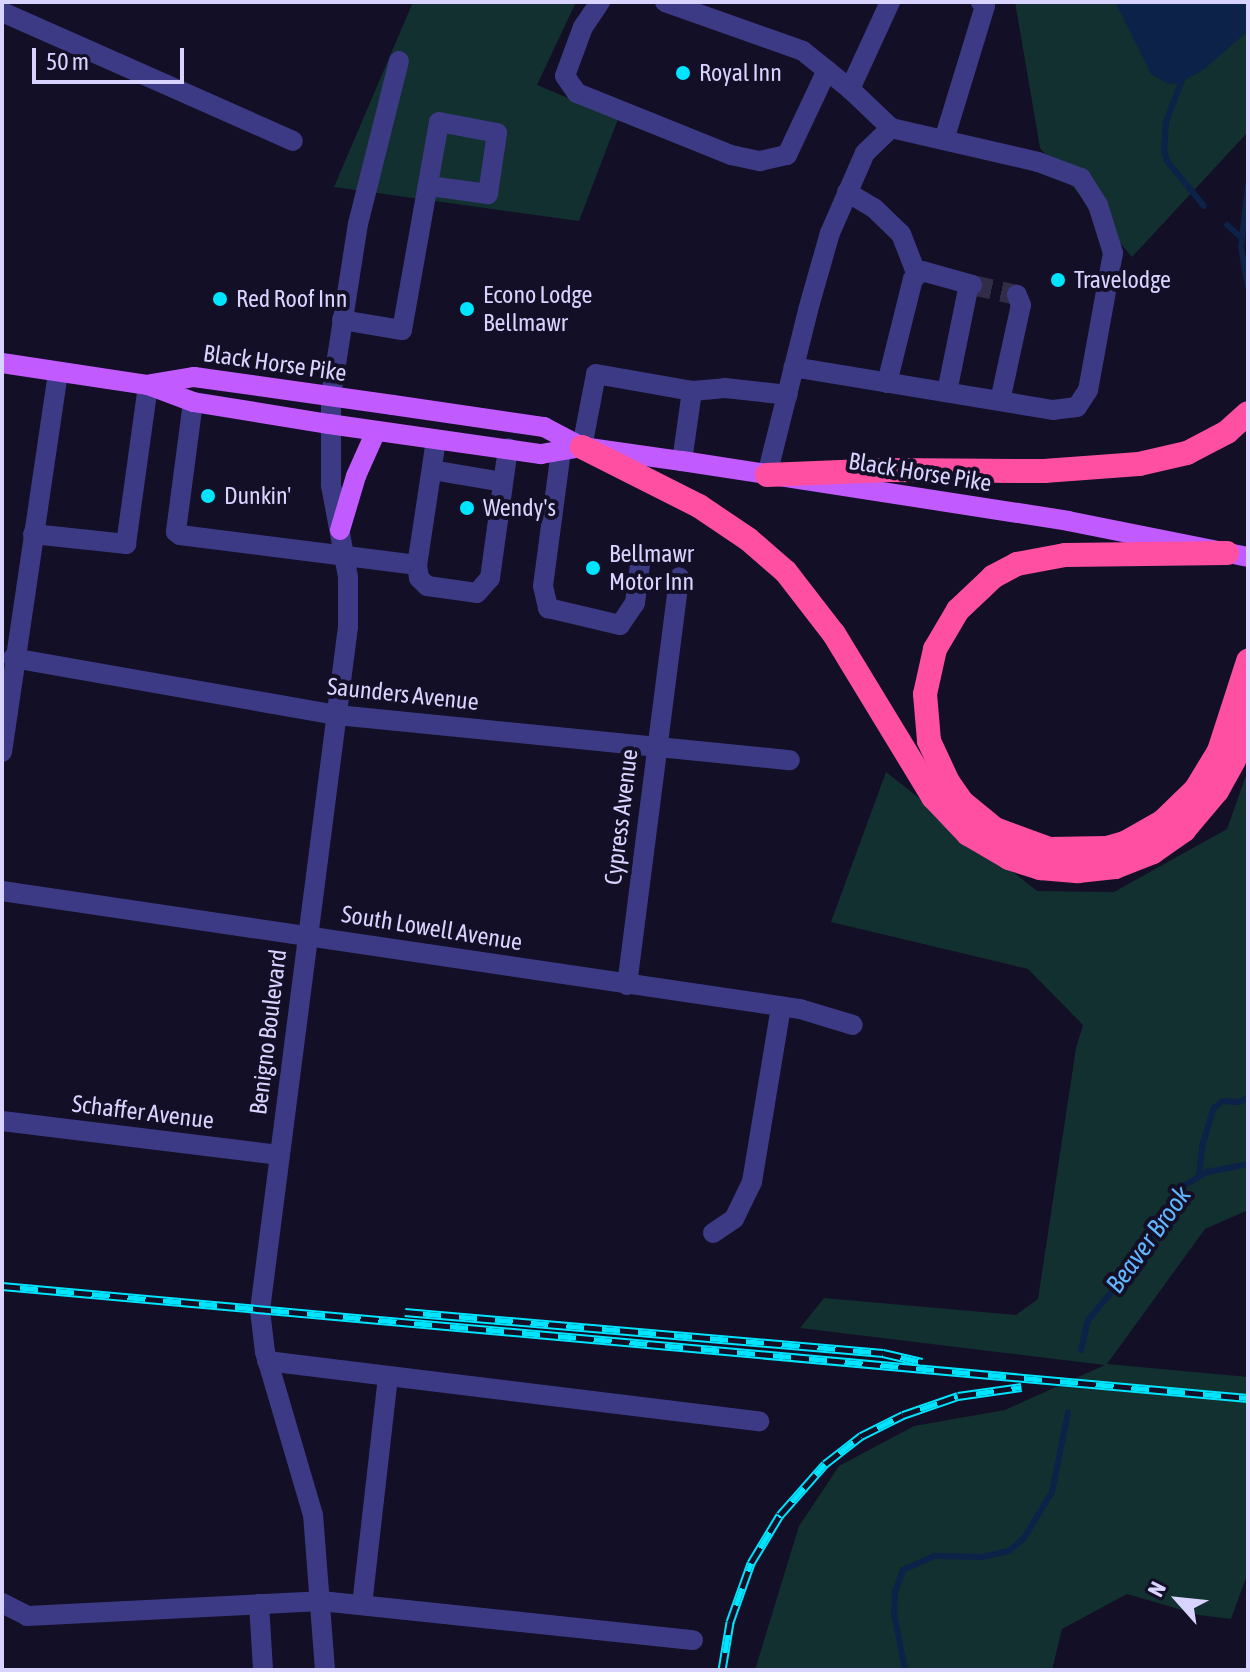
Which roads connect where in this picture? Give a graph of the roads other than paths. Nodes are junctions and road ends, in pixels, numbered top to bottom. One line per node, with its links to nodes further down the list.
1 (600, 2): 7 (street)
2 (890, 2): 8 (street)
3 (981, 2): 10 (street)
4 (671, 3): 7 (street)
5 (2, 12): 11 (street)
6 (399, 61): 16 (street, Benigno Boulevard)
7 (827, 70): 8 (street)
8 (850, 89): 9 (street)
9 (891, 128): 10 (street); 13 (street)
10 (944, 140): 26 (street)
11 (293, 141)
12 (429, 186): 16 (street)
13 (847, 192): 14 (street); 18 (street)
14 (917, 275): 20 (street); 23 (street)
15 (1017, 295): 26 (street)
16 (342, 320): 25 (street, Benigno Boulevard)
17 (2, 363): 19 (main road, Black Horse Pike)
18 (794, 367): 20 (street); 24 (street)
19 (58, 372): 21 (main road, Black Horse Pike); 39 (street)
20 (887, 383): 23 (street)
21 (148, 385): 25 (main road, Black Horse Pike); 27 (main road, Black Horse Pike); 39 (street)
22 (692, 391): 24 (street); 33 (street); 34 (street)
23 (947, 392): 26 (street)
24 (788, 395): 36 (street)
25 (331, 396): 29 (street, Benigno Boulevard); 33 (main road, Black Horse Pike)
26 (1000, 401)
27 (193, 402): 29 (main road, Black Horse Pike); 40 (street)
28 (1248, 413): 36 (highway)
29 (329, 424): 30 (main road, Black Horse Pike); 38 (street, Benigno Boulevard)
30 (376, 431): 31 (main road, Black Horse Pike); 38 (main road)
31 (436, 440): 32 (main road, Black Horse Pike); 35 (street)
32 (508, 448): 33 (main road, Black Horse Pike); 37 (street)
33 (571, 449): 34 (main road, Black Horse Pike); 42 (street); 48 (highway)
34 (682, 461): 36 (main road, Black Horse Pike)
35 (432, 470): 37 (street); 43 (street)
36 (767, 475): 41 (main road, Black Horse Pike)
37 (503, 482): 43 (street)
38 (340, 530): 40 (street, Benigno Boulevard)
39 (33, 534): 45 (street)
40 (345, 554): 43 (street); 47 (street, Benigno Boulevard)
41 (1238, 555): 46 (highway)
42 (641, 557)
43 (417, 565)
44 (679, 577): 49 (street, Cypress Avenue)
45 (13, 658): 47 (street, Saunders Avenue); 50 (street)
46 (1248, 661)
47 (337, 715): 49 (street, Saunders Avenue); 53 (street, Benigno Boulevard)
48 (1248, 718)
49 (656, 747): 51 (street, Saunders Avenue); 54 (street, Cypress Avenue)
50 (2, 752)
51 (790, 760)
52 (2, 891): 53 (street, South Lowell Avenue)
53 (307, 935): 54 (street, South Lowell Avenue); 58 (street, Benigno Boulevard)
54 (627, 985): 55 (street, South Lowell Avenue)
55 (781, 1006): 56 (street, South Lowell Avenue); 59 (street)
56 (853, 1025)
57 (2, 1121): 58 (street, Schaffer Avenue)
58 (278, 1155): 60 (street, Benigno Boulevard)
59 (713, 1233)
60 (267, 1361): 61 (street); 63 (street, Benigno Boulevard)
61 (388, 1376): 62 (street); 66 (street)
62 (759, 1421)
63 (321, 1601): 65 (street); 66 (street); 69 (street, Benigno Boulevard)
64 (2, 1603): 65 (street)
65 (259, 1604): 68 (street)
66 (362, 1605): 67 (street)
67 (693, 1640)
68 (263, 1670)
69 (325, 1670)

